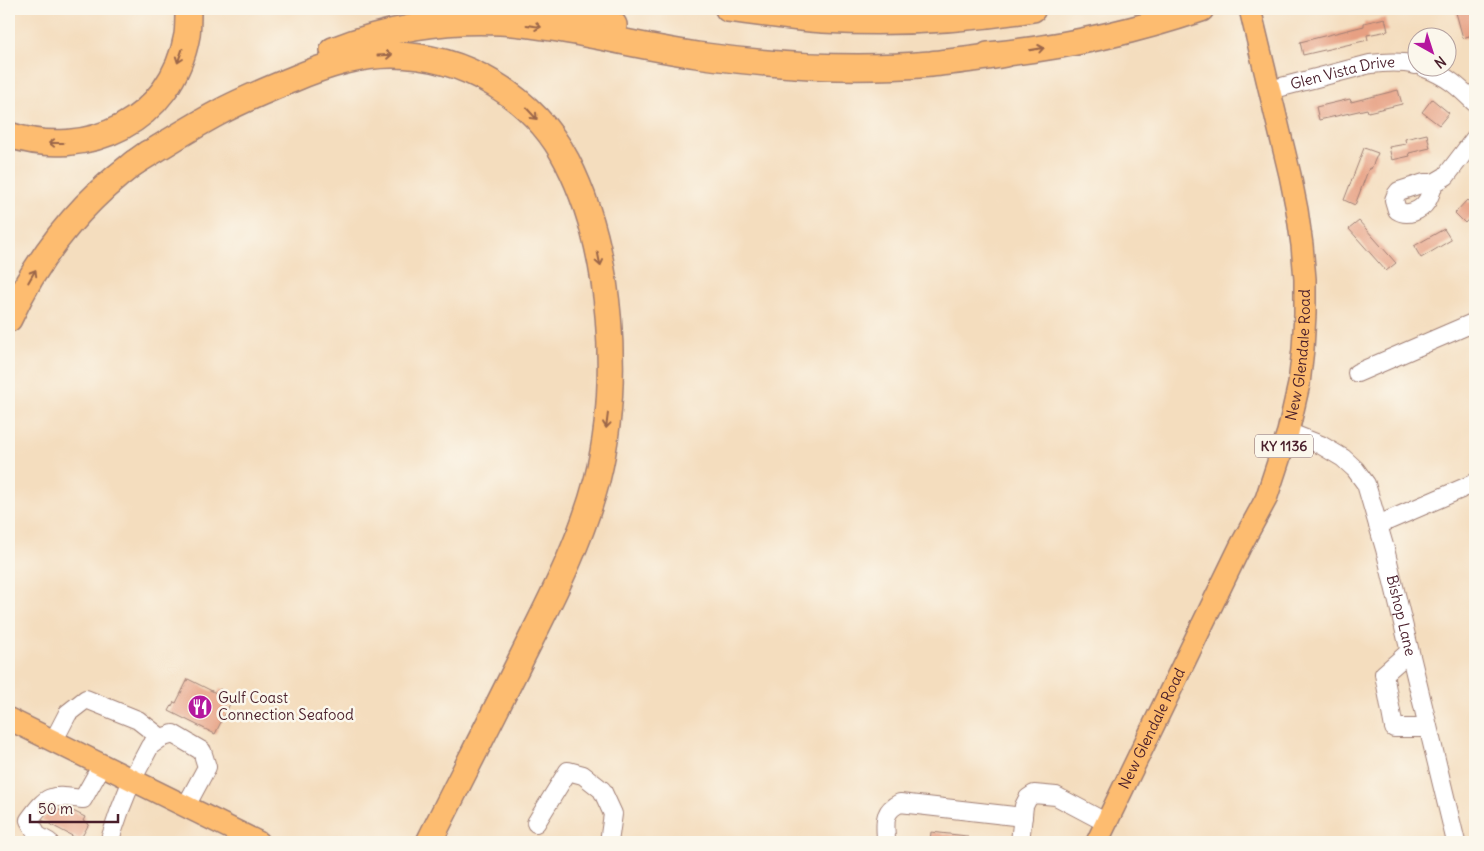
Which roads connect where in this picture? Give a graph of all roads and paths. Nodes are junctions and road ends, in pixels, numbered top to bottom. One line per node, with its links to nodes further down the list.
1 (188, 9): 14 (highway, one-way to 14)
2 (557, 9): 9 (highway)
3 (728, 9): 8 (highway)
4 (800, 9): 8 (highway)
5 (1033, 9): 8 (highway)
6 (1201, 9): 9 (highway, one-way to 6)
7 (1251, 12): 12 (main road, New Glendale Road / KY 1136)
8 (911, 20)
9 (1005, 54): 16 (highway, one-way to 9)
10 (1406, 63): 12 (street, Glen Vista Drive)
11 (1448, 78): 13 (street)
12 (1270, 90): 21 (main road, New Glendale Road / KY 1136)
13 (1475, 103)
14 (9, 135)
15 (1475, 138): 17 (street)
16 (134, 163): 18 (highway, one-way to 16); 38 (highway, one-way to 38)
17 (1434, 183)
18 (9, 319)
19 (1475, 322): 20 (street)
20 (1357, 373)
21 (1288, 432): 23 (street, Bishop Lane); 34 (main road, New Glendale Road / KY 1136)
22 (1475, 483): 23 (street)
23 (1378, 525): 24 (street, Bishop Lane)
24 (1409, 652): 26 (street, Bishop Lane); 26 (street)
25 (9, 719): 28 (main road)
26 (1428, 728): 43 (street, Bishop Lane)
27 (161, 738): 28 (street); 30 (street); 31 (street)
28 (53, 742): 29 (main road)
29 (102, 765): 30 (main road); 35 (street)
30 (132, 780): 31 (main road); 36 (street)
31 (186, 806): 37 (main road)
32 (1023, 817): 34 (street); 40 (street); 41 (street)
33 (536, 823): 39 (street)
34 (1107, 823): 42 (main road, New Glendale Road / KY 1136)
35 (49, 842)
36 (109, 842)
37 (258, 842)
38 (429, 842)
39 (609, 842)
40 (886, 842)
41 (1020, 842)
42 (1097, 842)
43 (1456, 842)

